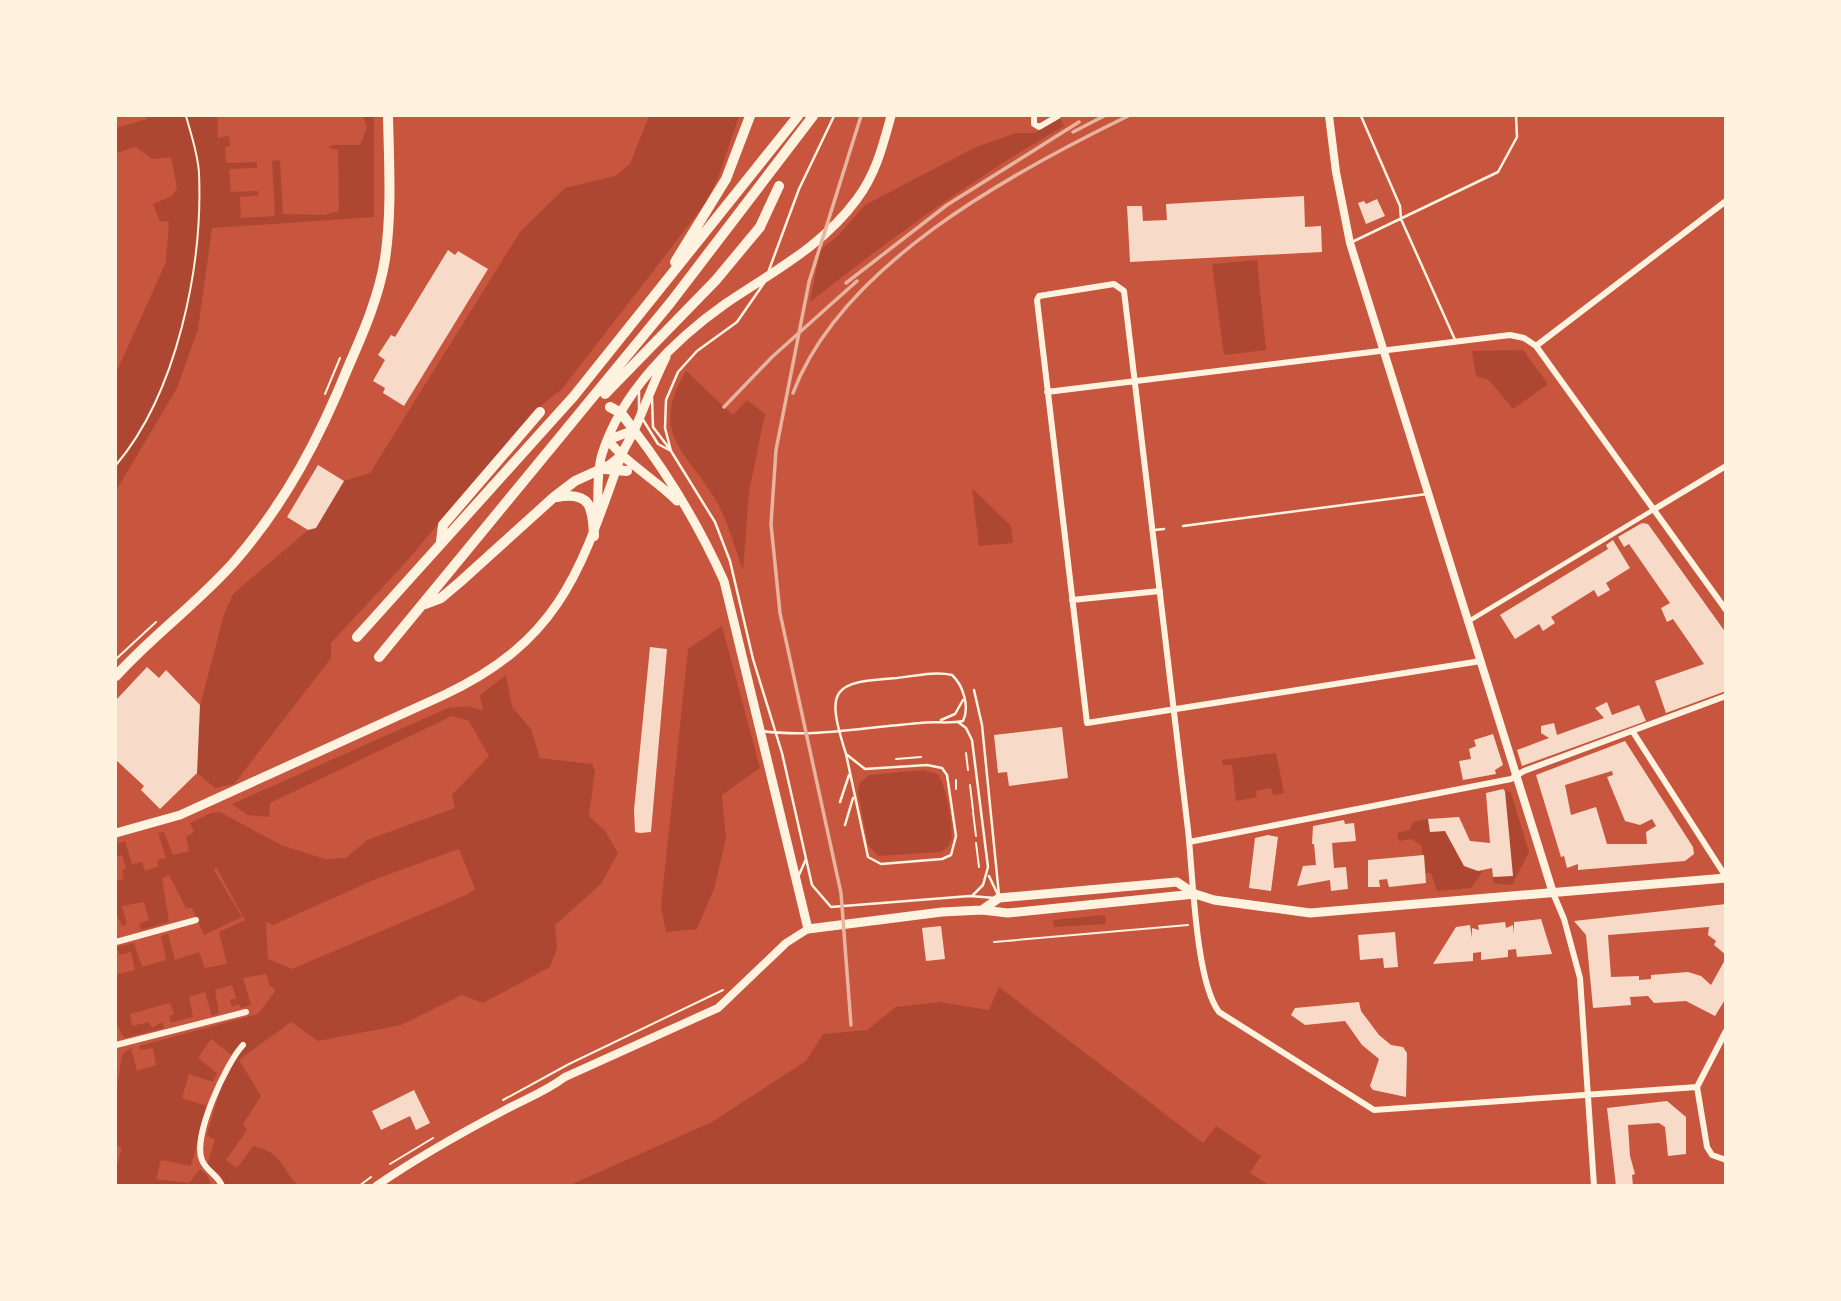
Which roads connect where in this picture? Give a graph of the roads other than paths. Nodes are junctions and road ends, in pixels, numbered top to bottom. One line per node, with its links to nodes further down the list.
1 (388, 116): 57 (main road)
2 (750, 116): 18 (highway)
3 (798, 116): 18 (highway)
4 (813, 116): 33 (highway)
5 (834, 116): 34 (lane)
6 (891, 116): 22 (main road)
7 (1034, 116): 8 (street)
8 (1058, 116)
9 (1329, 116): 17 (street)
10 (1360, 116): 15 (lane)
11 (1516, 116): 15 (lane)
12 (779, 186): 16 (main road)
13 (1723, 202): 14 (street); 20 (street)
14 (1726, 212)
15 (1401, 219): 17 (lane); 19 (lane)
16 (760, 227): 33 (highway)
17 (1350, 243): 21 (street)
18 (641, 314): 48 (highway)
19 (1457, 342): 20 (street); 21 (street)
20 (1535, 346): 43 (street)
21 (1382, 351): 23 (street); 40 (street)
22 (666, 357): 24 (main road); 25 (main road)
23 (1135, 381): 26 (street); 26 (street); 46 (street)
24 (642, 382): 29 (main road); 30 (lane)
25 (653, 384): 30 (main road); 34 (lane)
26 (1047, 392): 50 (street)
27 (611, 407): 29 (highway)
28 (540, 412): 48 (highway)
29 (621, 413): 31 (highway); 32 (main road)
30 (639, 415): 31 (main road); 34 (lane)
31 (634, 430): 32 (main road); 35 (main road); 42 (main road)
32 (608, 440): 35 (main road); 37 (main road)
33 (559, 441): 51 (highway)
34 (671, 451): 66 (lane)
35 (621, 456): 37 (highway); 38 (main road); 39 (main road)
36 (1726, 466): 43 (street)
37 (599, 470): 38 (highway); 41 (highway); 47 (main road)
38 (622, 470): 39 (main road); 47 (main road)
39 (643, 470): 42 (main road)
40 (1427, 494): 44 (lane); 53 (street)
41 (554, 497): 47 (highway); 51 (highway)
42 (687, 510): 64 (main road)
43 (1653, 510): 52 (street); 53 (street)
44 (1183, 526)
45 (1164, 529): 46 (lane)
46 (1153, 530): 49 (street)
47 (594, 536): 73 (main road)
48 (440, 543): 54 (highway)
49 (1160, 591): 50 (street); 61 (street)
50 (1072, 600): 61 (street)
51 (423, 605): 55 (highway)
52 (1726, 610)
53 (1468, 622): 56 (street)
54 (357, 637)
55 (379, 657)
56 (1480, 661): 61 (street); 69 (street)
57 (116, 676)
58 (974, 690): 82 (lane)
59 (1726, 696): 65 (street)
60 (963, 697): 62 (lane); 63 (lane); 67 (lane)
61 (1173, 712): 74 (street)
62 (935, 721): 63 (lane); 66 (lane)
63 (958, 722): 76 (lane)
64 (761, 732): 66 (lane); 78 (main road)
65 (1633, 732): 69 (street); 77 (street)
66 (777, 734): 75 (lane)
67 (846, 754): 68 (lane); 70 (lane)
68 (850, 772): 70 (lane); 71 (lane)
69 (1517, 775): 74 (street); 79 (street)
70 (854, 795): 72 (lane)
71 (840, 802)
72 (845, 825)
73 (116, 833)
74 (1189, 842): 80 (street)
75 (806, 859): 78 (lane); 81 (lane)
76 (988, 873): 81 (lane); 82 (lane)
77 (1726, 878): 79 (main road)
78 (795, 883): 86 (main road)
79 (1553, 893): 80 (main road); 93 (street)
80 (1195, 894): 82 (main road); 84 (main road); 93 (street)
81 (970, 896): 82 (lane)
82 (999, 898): 83 (main road); 84 (lane)
83 (982, 910): 84 (main road); 86 (main road)
84 (1001, 912)
85 (196, 920): 87 (street)
86 (808, 929): 96 (street)
87 (116, 942)
88 (246, 1012): 90 (street)
89 (1726, 1031): 92 (street)
90 (116, 1045)
91 (243, 1045): 95 (street)
92 (1697, 1087): 93 (street); 94 (street)
93 (1587, 1093): 97 (street)
94 (1726, 1160)
95 (222, 1185)
96 (376, 1185)
97 (1594, 1185)

